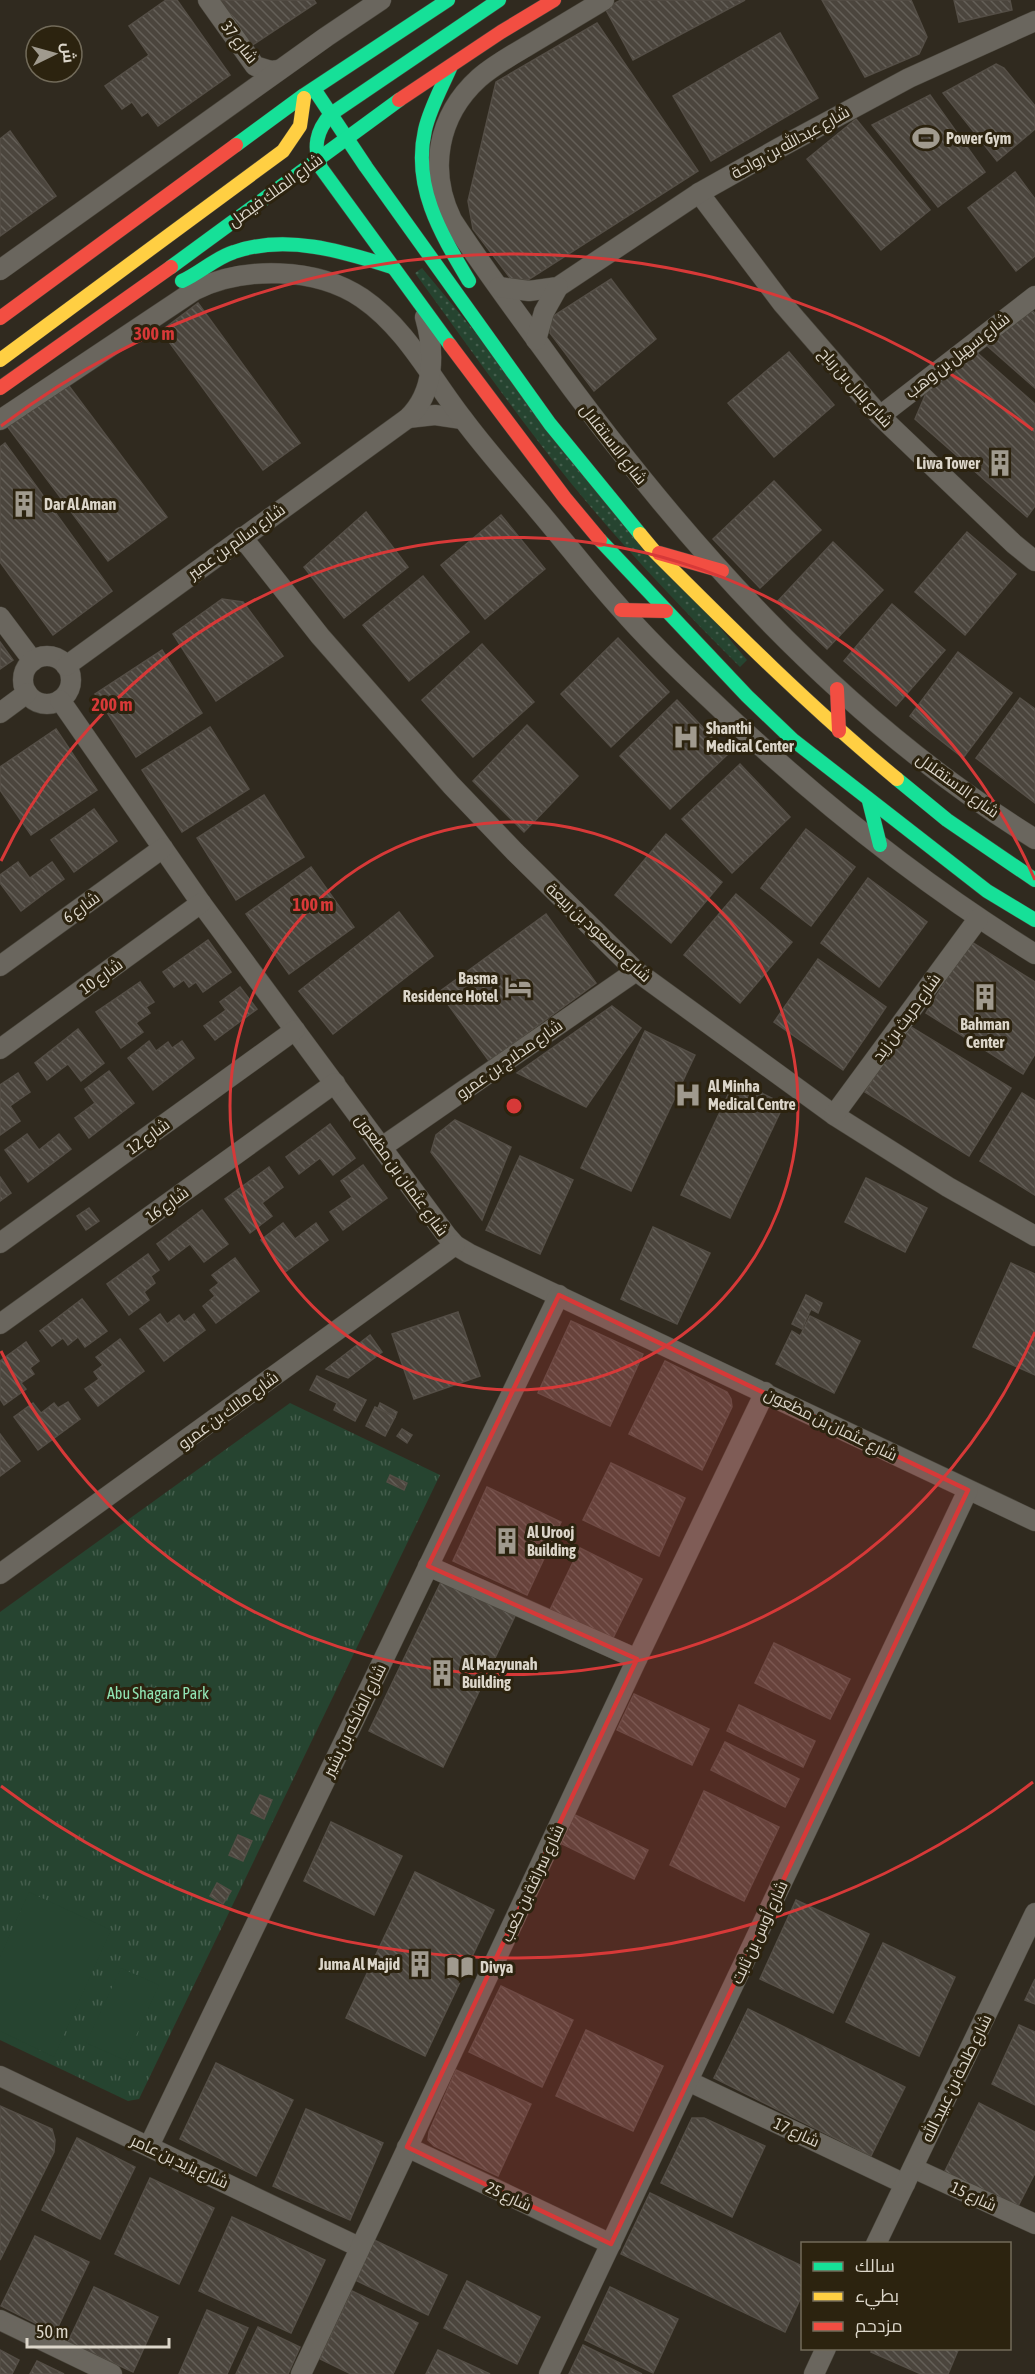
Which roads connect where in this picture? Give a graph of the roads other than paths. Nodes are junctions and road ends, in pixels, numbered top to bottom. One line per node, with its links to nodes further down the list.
1 (208, 0): 9 (street, شارع 37)
2 (381, 0): 9 (street)
3 (448, 0): 10 (main road)
4 (498, 0): 11 (main road)
5 (554, 0): 8 (main road, شارع الملك فيصل)
6 (604, 0): 18 (street, شارع الاستقلال)
7 (1035, 22): 14 (street, شارع عبدالله بن رواحة)
8 (451, 66): 12 (main road, شارع الملك فيصل); 23 (main road)
9 (279, 70): 16 (street)
10 (309, 92): 11 (main road, شارع الاستقلال); 22 (main road); 25 (main road)
11 (331, 114): 12 (main road, شارع الاستقلال); 13 (main road)
12 (347, 138): 13 (main road, شارع الملك فيصل); 23 (main road, شارع الاستقلال)
13 (318, 158): 15 (main road); 17 (main road, شارع الملك فيصل)
14 (699, 193): 19 (street, شارع عبدالله بن رواحة); 28 (street, شارع بلال بن رباح)
15 (392, 267): 17 (main road); 21 (main road)
16 (0, 270)
17 (146, 285): 27 (main road, شارع الملك فيصل)
18 (499, 287): 19 (street, شارع عبدالله بن رواحة); 24 (street, شارع الاستقلال)
19 (558, 287): 24 (street, شارع عبدالله بن رواحة)
20 (1035, 296): 28 (street, شارع سهيل بن وهب)
21 (422, 308): 26 (street, شارع سالم بن عمير); 37 (main road)
22 (0, 318)
23 (480, 326): 33 (main road, شارع الاستقلال)
24 (536, 340): 35 (street, شارع الاستقلال)
25 (0, 360)
26 (430, 372): 29 (street, شارع سالم بن عمير); 30 (street); 31 (street)
27 (0, 388)
28 (880, 416): 34 (street, شارع بلال بن رباح)
29 (408, 418): 30 (street); 32 (street, شارع سالم بن عمير)
30 (462, 419): 36 (street)
31 (0, 420)
32 (242, 537): 40 (street, شارع سالم بن عمير); 60 (street, شارع مسعود بن ربيعة)
33 (655, 552): 35 (main road); 46 (main road, شارع الاستقلال)
34 (1035, 561)
35 (722, 572): 41 (street, شارع الاستقلال)
36 (621, 610): 37 (main road); 52 (street)
37 (666, 611): 47 (main road)
38 (0, 617): 39 (street)
39 (33, 661): 40 (street); 42 (street)
40 (66, 666): 43 (street)
41 (837, 689): 46 (main road); 51 (street, شارع الاستقلال)
42 (27, 693): 43 (street); 45 (street)
43 (60, 700): 53 (street, شارع عثمان بن مظعون)
44 (787, 712): 47 (main road)
45 (0, 713)
46 (839, 731): 48 (main road, شارع الاستقلال)
47 (784, 732): 50 (main road)
48 (876, 761): 49 (main road); 54 (main road, شارع الاستقلال)
49 (859, 764)
50 (869, 801): 52 (main road); 57 (main road)
51 (1035, 839)
52 (880, 845): 56 (street)
53 (163, 848): 55 (street, شارع عثمان بن مظعون); 59 (street, شارع 6)
54 (1035, 880)
55 (201, 903): 61 (street, شارع عثمان بن مظعون); 62 (street, شارع 10)
56 (978, 919): 58 (street); 64 (street, شارع حريث بن زيد)
57 (1035, 920)
58 (1035, 954)
59 (0, 966)
60 (636, 971): 64 (street, شارع مسعود بن ربيعة); 65 (street, شارع مدلاج بن عمرو)
61 (295, 1030): 63 (street, شارع عثمان بن مظعون); 67 (street, شارع 12)
62 (0, 1049)
63 (335, 1083): 65 (street, شارع عثمان بن مظعون); 70 (street, شارع 16)
64 (834, 1115): 66 (street, شارع مسعود بن ربيعة)
65 (382, 1147): 68 (street, شارع عثمان بن مظعون)
66 (1035, 1236)
67 (0, 1243)
68 (455, 1245): 69 (street, شارع عثمان بن مظعون); 75 (street, شارع مالك بن عمرو)
69 (559, 1295): 71 (street, شارع عثمان بن مظعون); 74 (street, شارع الفاكه بن بشير)
70 (0, 1324)
71 (765, 1392): 72 (street, شارع عثمان بن مظعون); 76 (street, شارع سراقة بن كعب)
72 (968, 1490): 73 (street, شارع عثمان بن مظعون); 79 (street, شارع أوس بن ثابت)
73 (1035, 1521)
74 (428, 1566): 76 (street); 80 (street, شارع الفاكه بن بشير)
75 (0, 1574)
76 (637, 1659): 81 (street, شارع سراقة بن كعب)
77 (1035, 1913): 82 (street, شارع طلحة بن عبيد الله)
78 (0, 2076): 80 (street, شارع يزيد بن عامر)
79 (688, 2081): 82 (street, شارع 17); 85 (street, شارع أوس بن ثابت)
80 (149, 2146): 86 (street, شارع يزيد بن عامر)
81 (407, 2147): 85 (street, شارع 25); 86 (street, شارع سراقة بن كعب)
82 (909, 2176): 83 (street, شارع 15); 84 (street, شارع طلحة بن عبيد الله)
83 (1035, 2224)
84 (877, 2242)
85 (611, 2244): 91 (street, شارع أوس بن ثابت)
86 (359, 2247): 90 (street, شارع سراقة بن كعب)
87 (0, 2320): 89 (street)
88 (826, 2350): 92 (street)
89 (112, 2374)
90 (301, 2374)
91 (549, 2374)
92 (814, 2374)

